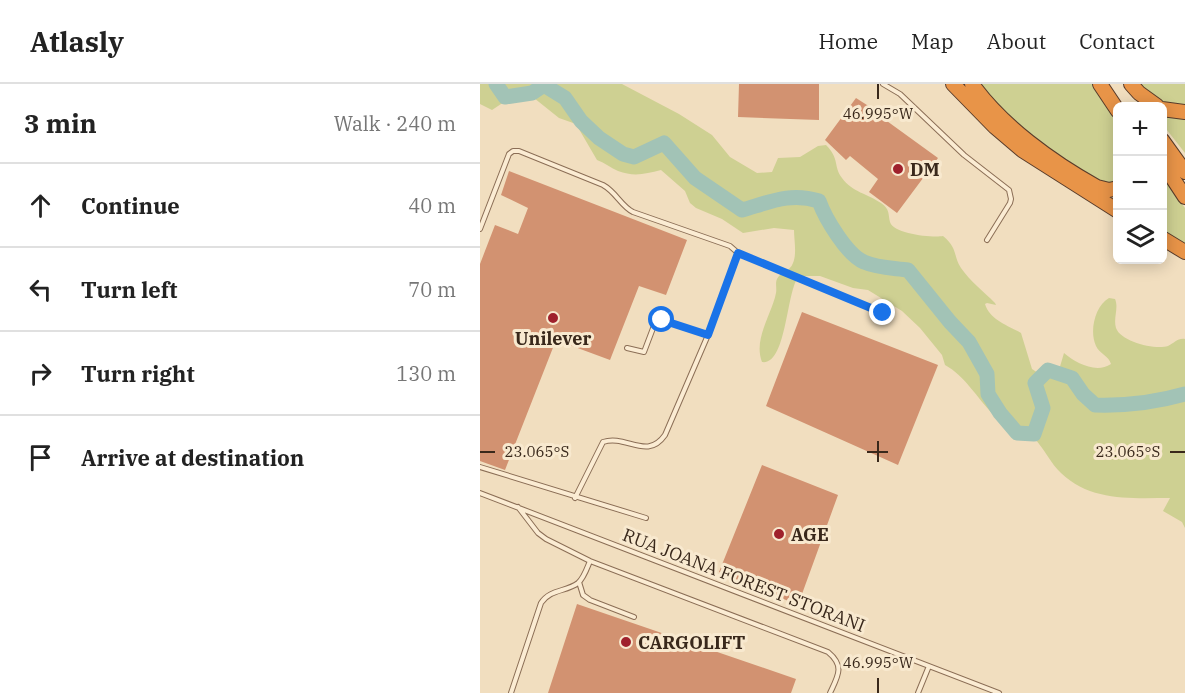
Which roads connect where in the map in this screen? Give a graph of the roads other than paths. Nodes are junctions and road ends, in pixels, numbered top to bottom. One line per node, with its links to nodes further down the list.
1 (884, 84): 21 (lane)
2 (952, 84): 19 (highway)
3 (972, 84): 17 (highway)
4 (1100, 84): 11 (highway)
5 (1108, 84): 8 (highway)
6 (1123, 84): 9 (highway)
7 (1131, 84): 10 (highway)
8 (1122, 102)
9 (1136, 102)
10 (1151, 102)
11 (1113, 104)
12 (1167, 110): 13 (highway)
13 (1185, 112)
14 (1167, 147): 16 (highway)
15 (1167, 170): 18 (highway)
16 (1185, 172)
17 (1113, 189)
18 (1185, 197)
19 (1116, 210)
20 (480, 229): 24 (lane)
21 (987, 240)
22 (1167, 241): 23 (highway)
23 (1185, 252)
24 (738, 253): 25 (lane); 26 (lane)
25 (883, 313)
26 (708, 335): 27 (lane); 30 (lane)
27 (627, 348)
28 (480, 467): 30 (lane)
29 (480, 493): 31 (lane, RUA JOANA FOREST STORANI)
30 (575, 498): 32 (lane)
31 (518, 507): 33 (lane); 36 (lane, RUA JOANA FOREST STORANI)
32 (645, 518)
33 (590, 561): 34 (lane); 38 (lane)
34 (579, 582): 35 (lane); 37 (lane)
35 (634, 617)
36 (929, 666): 39 (lane); 40 (lane, RUA JOANA FOREST STORANI)
37 (511, 693)
38 (830, 693)
39 (918, 693)
40 (999, 693)

